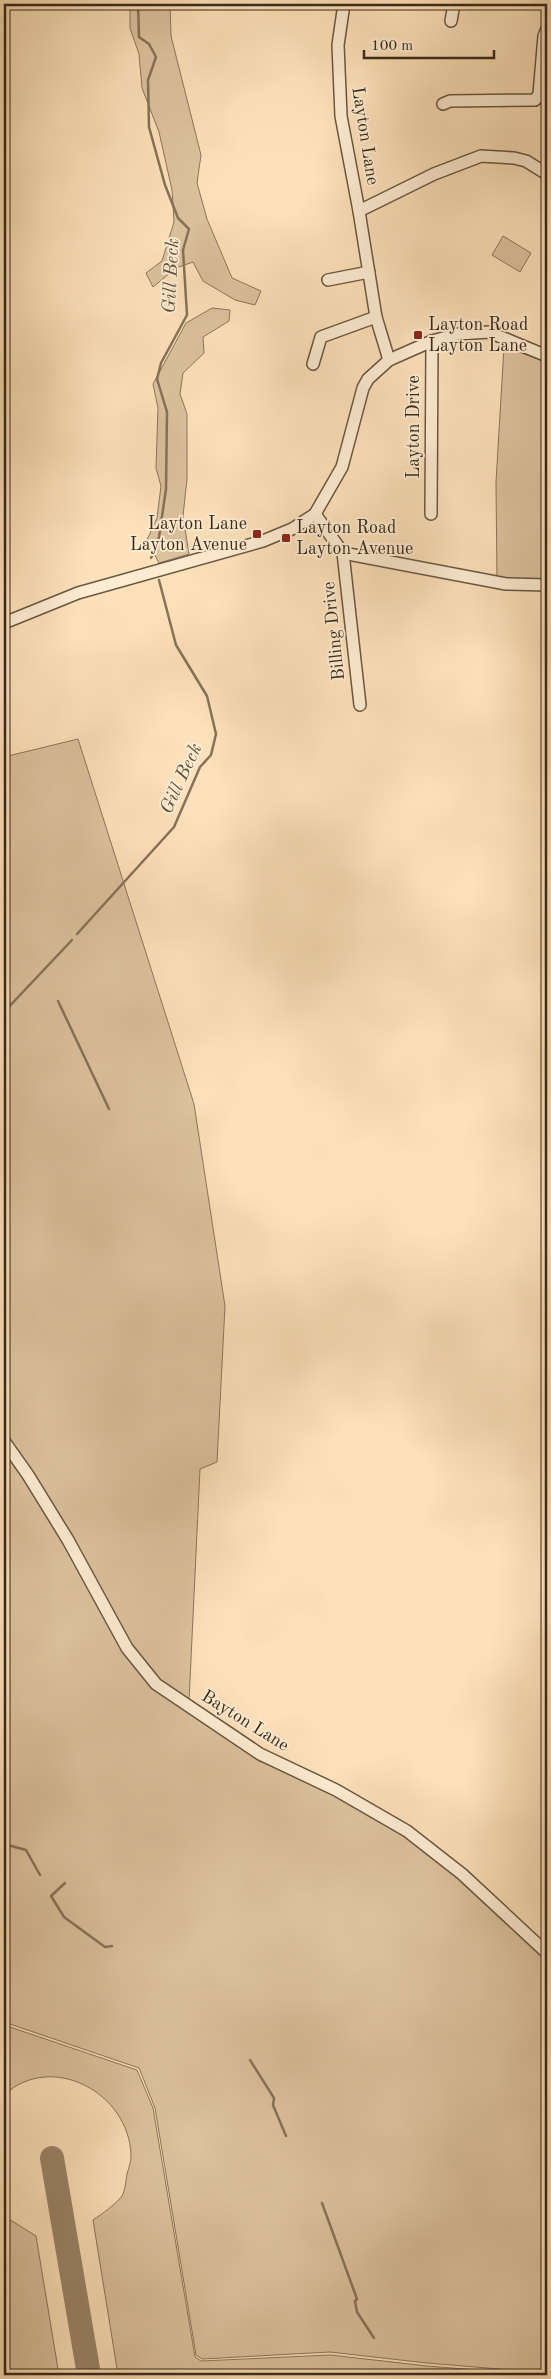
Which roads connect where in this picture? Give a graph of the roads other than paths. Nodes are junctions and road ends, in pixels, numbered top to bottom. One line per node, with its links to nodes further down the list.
1 (344, 4): 7 (street, Layton Lane)
2 (454, 4): 3 (street)
3 (451, 21)
4 (547, 29): 5 (street)
5 (443, 104)
6 (547, 174): 7 (street)
7 (360, 211): 8 (street, Layton Lane)
8 (369, 272): 9 (street); 10 (street, Layton Lane)
9 (328, 280)
10 (376, 317): 13 (street, Layton Lane); 14 (street)
11 (432, 341): 12 (street); 13 (street); 16 (street, Layton Drive)
12 (547, 356)
13 (389, 360): 15 (street)
14 (313, 364)
15 (315, 514): 17 (street); 19 (street)
16 (431, 514)
17 (343, 553): 18 (street); 20 (street, Billing Drive)
18 (547, 585)
19 (4, 623)
20 (360, 705)
21 (4, 1441): 22 (street, Bayton Lane)
22 (547, 1953)

